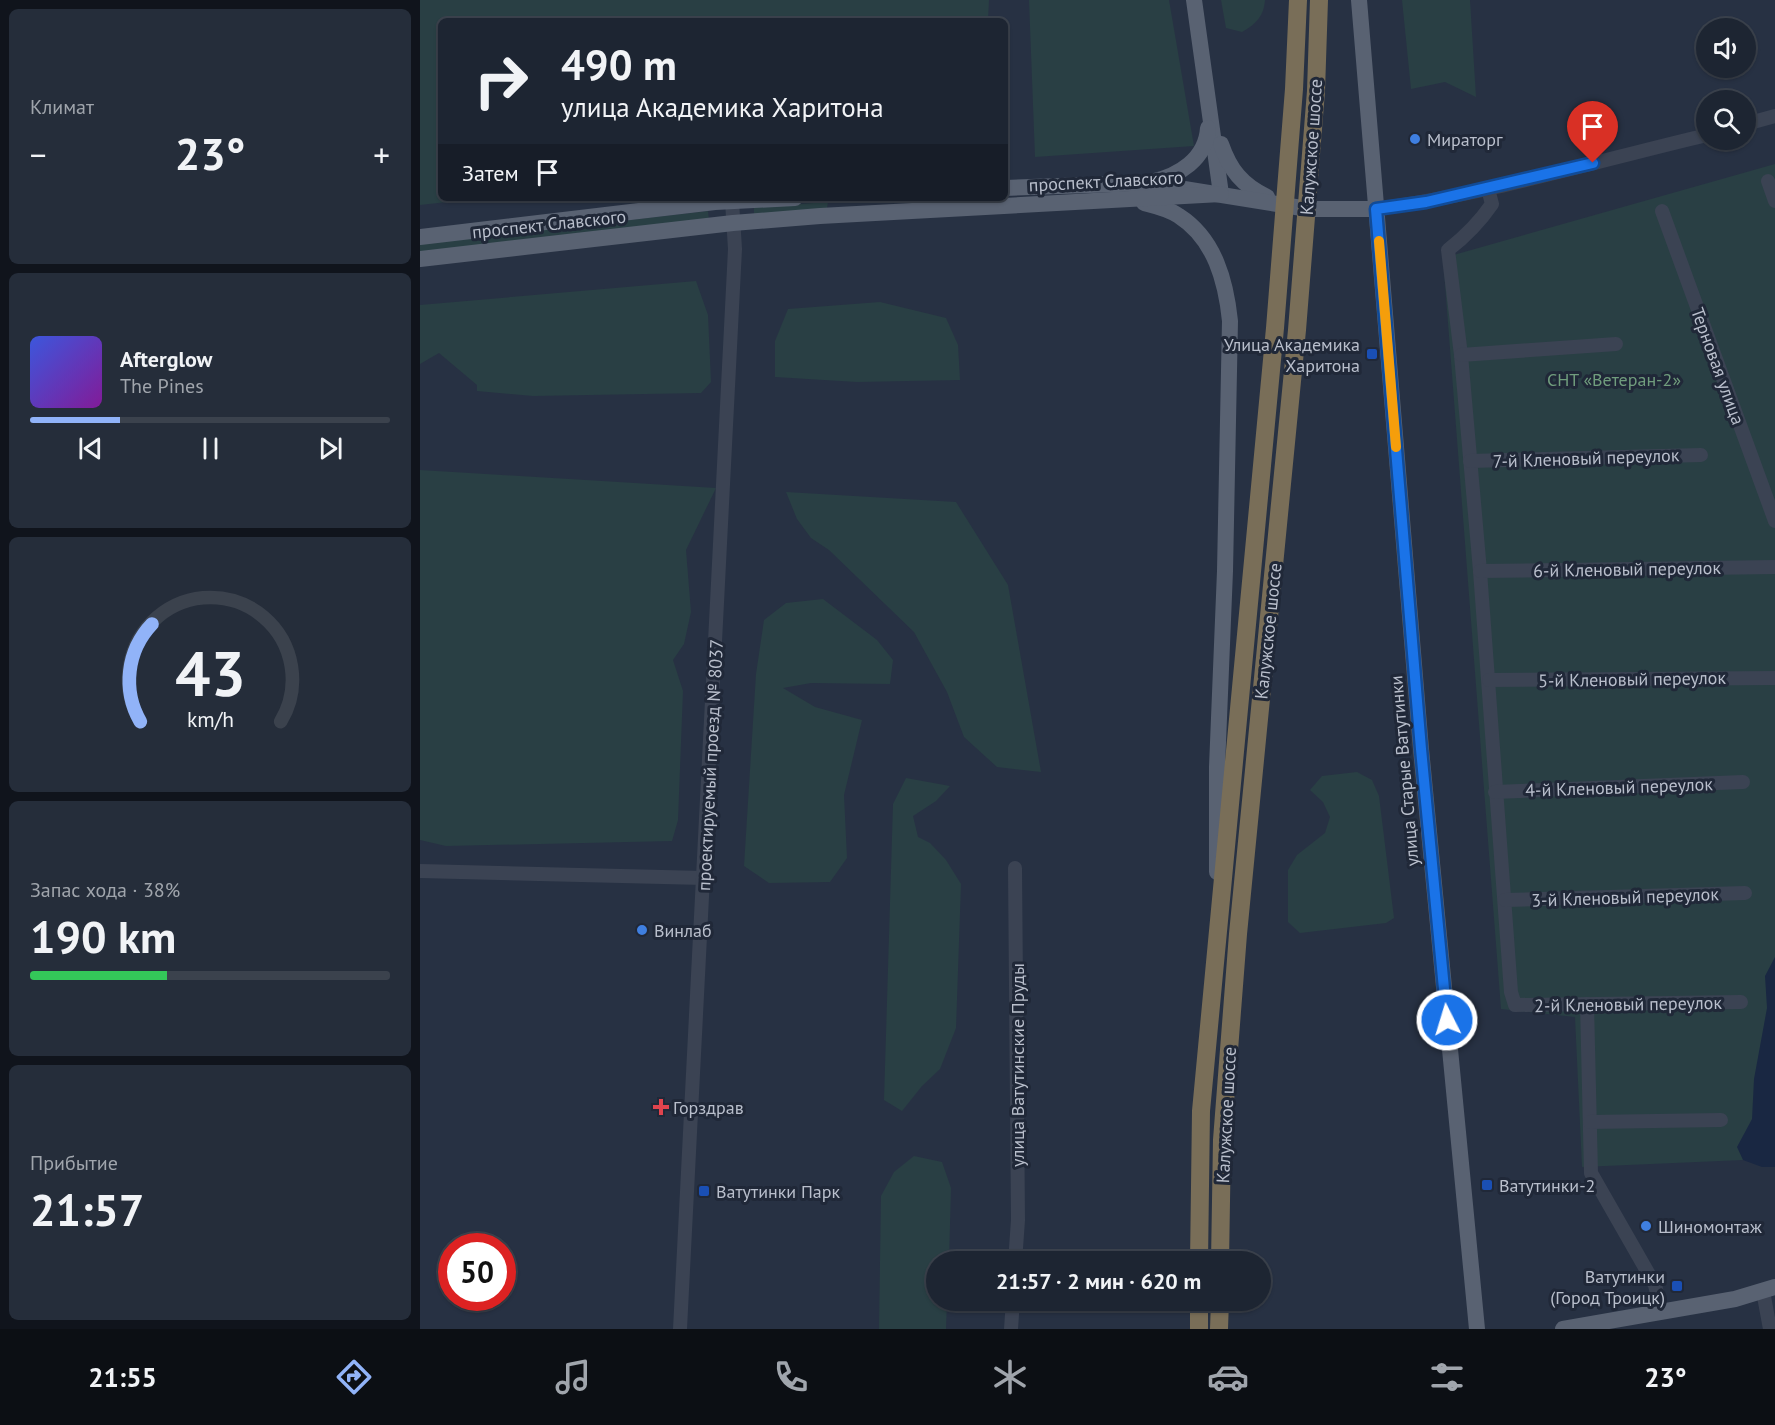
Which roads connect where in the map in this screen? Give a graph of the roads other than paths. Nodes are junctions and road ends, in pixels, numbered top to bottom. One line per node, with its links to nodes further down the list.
1 (1194, 0): 5 (main road)
2 (1298, 0): 39 (highway, Калужское шоссе)
3 (1319, 0): 46 (highway, Калужское шоссе)
4 (1359, 0): 18 (main road)
5 (1210, 109): 10 (main road); 13 (main road); 17 (main road)
6 (1775, 117): 7 (street)
7 (1756, 122)
8 (1696, 138): 12 (street)
9 (1768, 181): 16 (street)
10 (1147, 183): 11 (main road, проспект Славского); 13 (main road, проспект Славского)
11 (1008, 188)
12 (1488, 189): 18 (street); 24 (street)
13 (1221, 194): 14 (main road, проспект Славского); 17 (main road, проспект Славского)
14 (1132, 199): 20 (main road, проспект Славского); 39 (main road)
15 (732, 201): 20 (street, проектируемый проезд № 8037); 21 (main road, проспект Славского)
16 (1775, 201)
17 (1281, 204): 18 (main road, проспект Славского)
18 (1376, 209): 56 (main road, улица Старые Ватутинки)
19 (1662, 211): 27 (street, Терновая улица)
20 (733, 223): 22 (main road, проспект Славского); 36 (street, проектируемый проезд № 8037)
21 (420, 237)
22 (420, 259)
23 (1616, 344): 24 (street)
24 (1461, 355): 26 (street)
25 (1701, 455): 26 (street, 7-й Кленовый переулок)
26 (1470, 461): 29 (street)
27 (1775, 521)
28 (1775, 567): 29 (street, 6-й Кленовый переулок)
29 (1480, 571): 31 (street)
30 (1775, 678): 31 (street, 5-й Кленовый переулок)
31 (1489, 680): 33 (street)
32 (1743, 782): 33 (street, 4-й Кленовый переулок)
33 (1496, 792): 38 (street)
34 (1015, 868): 44 (street, улица Ватутинские Пруды)
35 (420, 871): 36 (street)
36 (704, 878): 52 (street, проектируемый проезд № 8037)
37 (1745, 893): 38 (street, 3-й Кленовый переулок)
38 (1505, 900): 41 (street, 2-й Кленовый переулок)
39 (1216, 931): 45 (highway, Калужское шоссе)
40 (1741, 1002): 41 (street, 2-й Кленовый переулок)
41 (1587, 1004): 43 (street)
42 (1721, 1120): 43 (street)
43 (1590, 1122): 48 (street)
44 (1016, 1251)
45 (1199, 1251)
46 (1220, 1251)
47 (1769, 1289): 48 (main road); 58 (street)
48 (1661, 1310): 57 (main road)
49 (1012, 1311): 53 (street)
50 (1199, 1311): 54 (highway)
51 (1220, 1311): 55 (highway)
52 (680, 1329)
53 (1011, 1329)
54 (1199, 1329)
55 (1219, 1329)
56 (1477, 1329)
57 (1563, 1329)
58 (1770, 1329)

